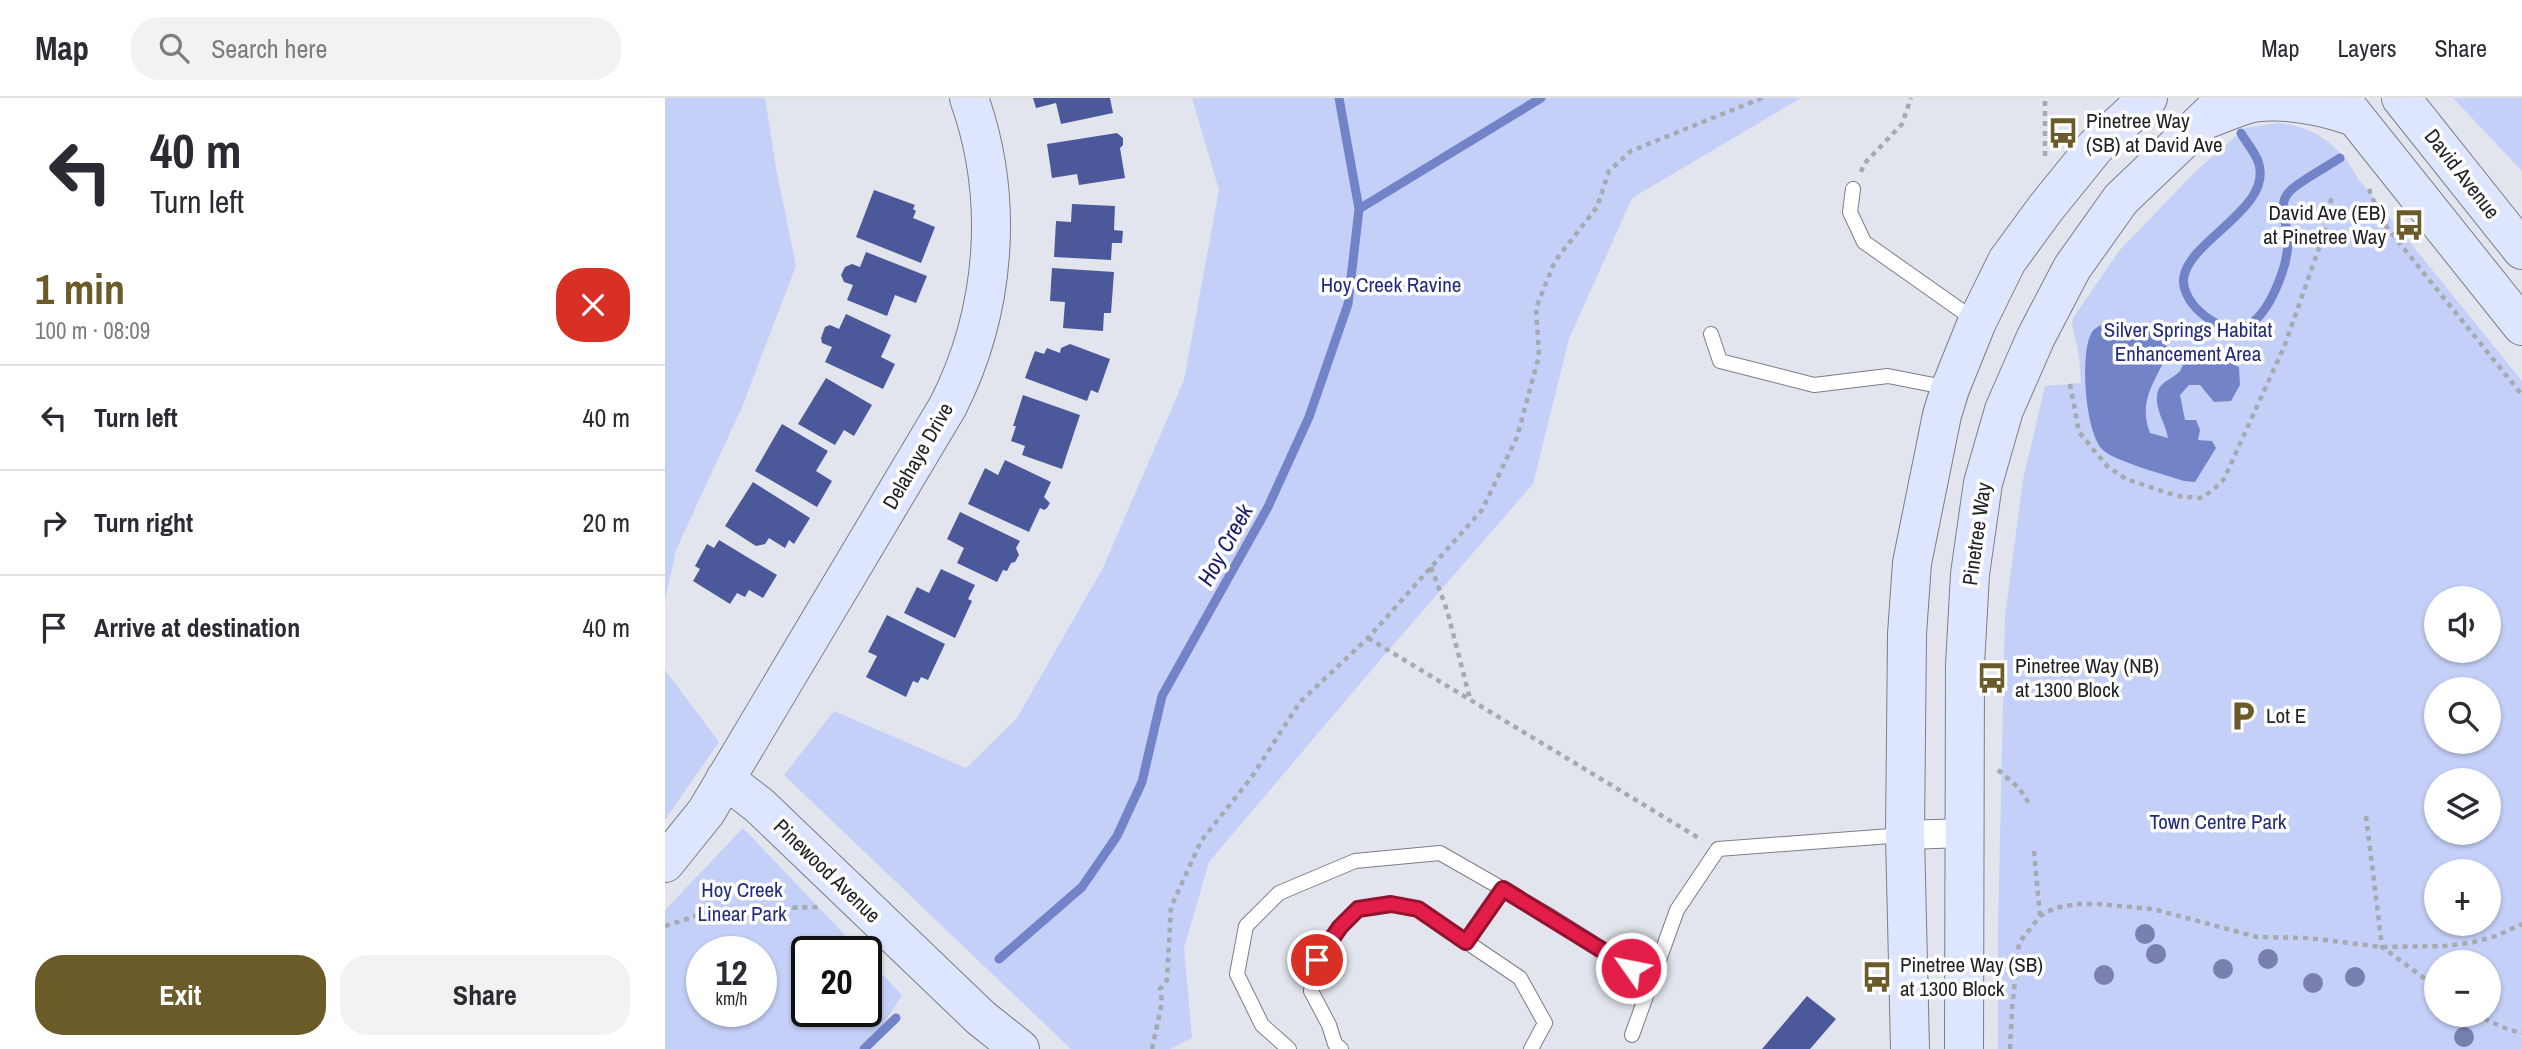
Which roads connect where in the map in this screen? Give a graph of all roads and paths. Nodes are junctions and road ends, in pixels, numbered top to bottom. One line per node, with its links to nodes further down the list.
1 (969, 98): 24 (main road, Delahaye Drive)
2 (1762, 98): 20 (path)
3 (1911, 98): 11 (path)
4 (2045, 98): 9 (path)
5 (2148, 98): 14 (main road)
6 (2401, 98): 13 (main road, David Avenue)
7 (2347, 107): 8 (main road); 15 (main road)
8 (2215, 109): 27 (main road, Pinetree Way)
9 (2045, 157)
10 (2366, 180): 19 (path)
11 (1853, 189): 14 (lane)
12 (2332, 195): 17 (path)
13 (2522, 250)
14 (1977, 322): 18 (main road)
15 (2522, 326)
16 (1711, 334): 18 (lane)
17 (2070, 384)
18 (1950, 389): 28 (main road)
19 (2522, 395)
20 (1431, 568): 21 (path); 22 (path)
21 (1368, 638): 22 (path); 46 (path)
22 (1470, 700): 29 (path)
23 (1996, 763): 25 (path)
24 (725, 779): 31 (main road, Delahaye Drive); 45 (main road, Pinewood Avenue)
25 (2030, 805)
26 (2366, 816): 38 (path)
27 (1965, 833): 28 (street); 50 (main road, Pinetree Way)
28 (1905, 835): 29 (lane); 49 (main road)
29 (1718, 849): 40 (lane)
30 (2035, 850): 34 (path)
31 (665, 863)
32 (1503, 889): 37 (lane); 40 (lane); 47 (lane)
33 (827, 907): 36 (path)
34 (2040, 916): 38 (path); 51 (path)
35 (2522, 924): 38 (path)
36 (665, 926)
37 (1466, 942): 44 (lane); 48 (lane)
38 (2382, 947): 39 (path)
39 (2424, 978)
40 (1652, 981): 43 (lane)
41 (2501, 1026): 42 (path)
42 (2522, 1033)
43 (1632, 1034)
44 (1335, 1047)
45 (1020, 1049)
46 (1152, 1049)
47 (1289, 1049)
48 (1531, 1049)
49 (1910, 1049)
50 (1964, 1049)
51 (2010, 1049)

